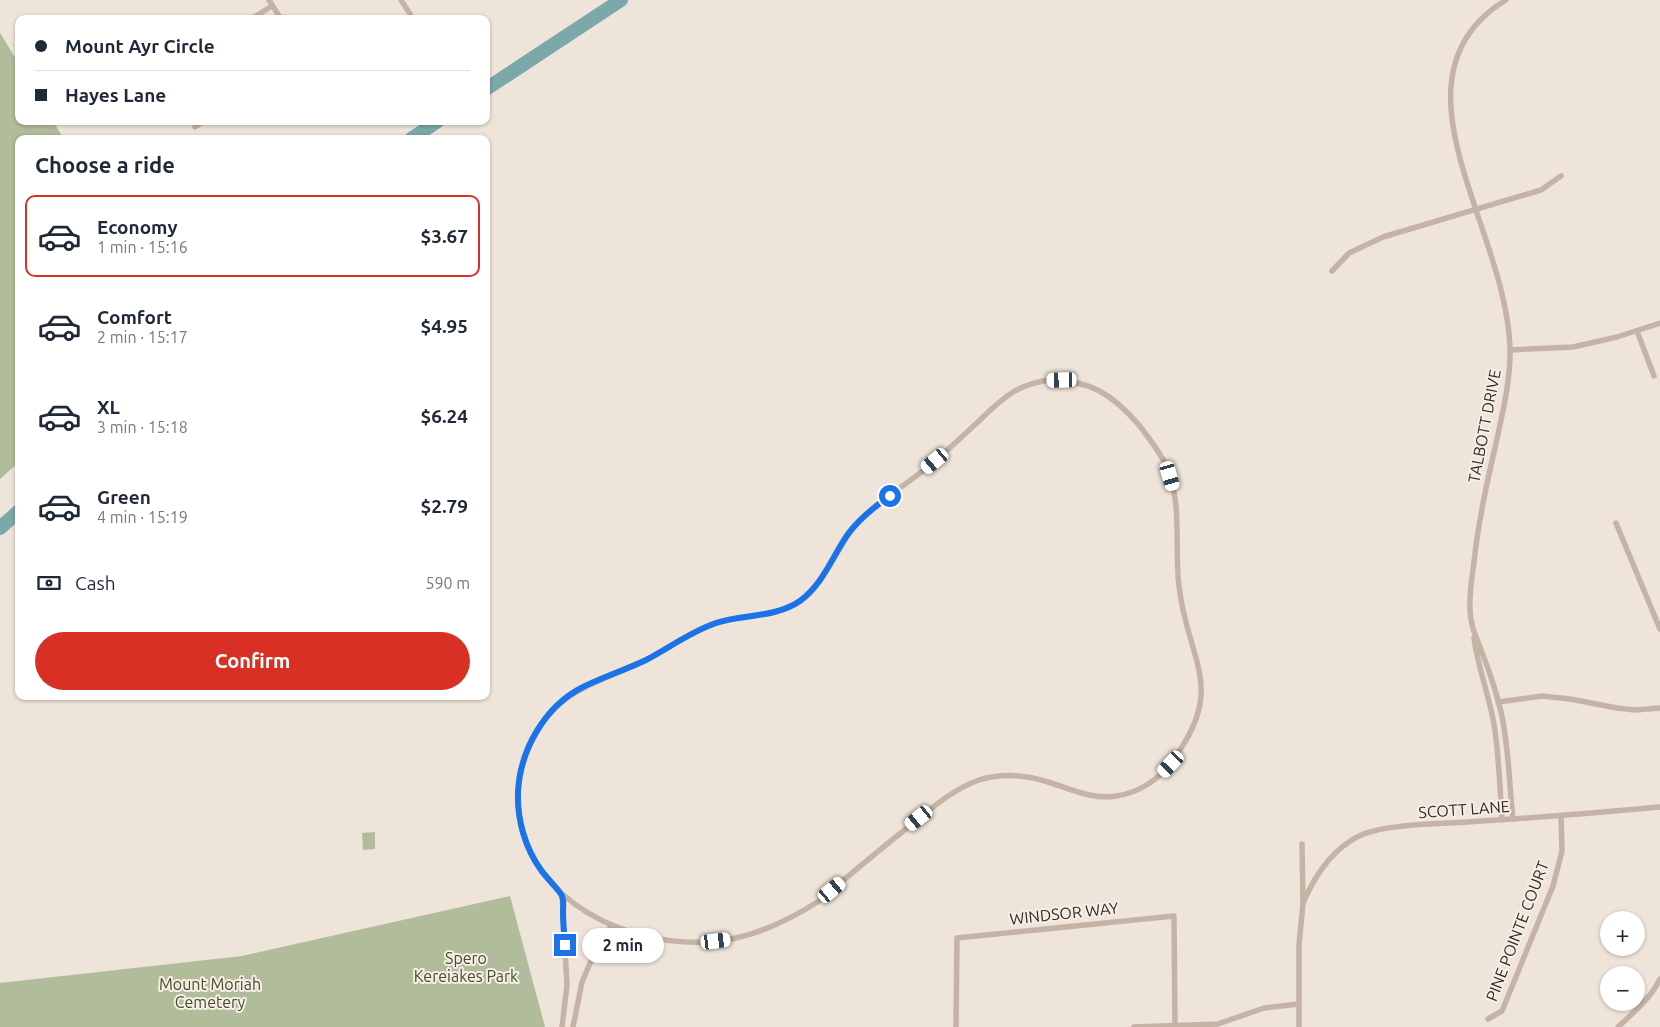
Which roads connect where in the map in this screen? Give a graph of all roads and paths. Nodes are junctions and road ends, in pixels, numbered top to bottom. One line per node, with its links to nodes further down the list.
1 (400, 0): 4 (street)
2 (1506, 0): 10 (street, TALBOTT DRIVE)
3 (270, 3): 5 (street); 6 (street)
4 (410, 14)
5 (256, 15)
6 (278, 15)
7 (198, 125): 8 (street)
8 (195, 127)
9 (1561, 176): 10 (street)
10 (1476, 210): 11 (street); 14 (street, TALBOTT DRIVE)
11 (1332, 271)
12 (1660, 323): 13 (street)
13 (1637, 331): 14 (street); 15 (street)
14 (1510, 350): 18 (street, TALBOTT DRIVE)
15 (1654, 376)
16 (1616, 523): 17 (street)
17 (1660, 629)
18 (1473, 631): 19 (street, TALBOTT DRIVE); 24 (street)
19 (1498, 702): 20 (street); 23 (street, TALBOTT DRIVE)
20 (1660, 708)
21 (1660, 808): 22 (street, SCOTT LANE)
22 (1561, 816): 23 (street, SCOTT LANE); 31 (street, PINE POINTE COURT)
23 (1512, 819): 24 (street, SCOTT LANE)
24 (1502, 820): 27 (street, SCOTT LANE)
25 (1302, 844): 27 (street, SCOTT LANE)
26 (562, 895): 28 (street); 28 (street); 33 (street)
27 (1303, 903): 30 (street, SCOTT LANE)
28 (612, 925): 34 (street)
29 (1660, 979): 38 (street)
30 (1299, 1004): 32 (street); 37 (street, SCOTT LANE)
31 (1488, 1019)
32 (1175, 1026): 35 (street, WINDSOR WAY); 36 (street)
33 (562, 1027)
34 (573, 1027)
35 (956, 1027)
36 (1134, 1027)
37 (1299, 1027)
38 (1618, 1027)

